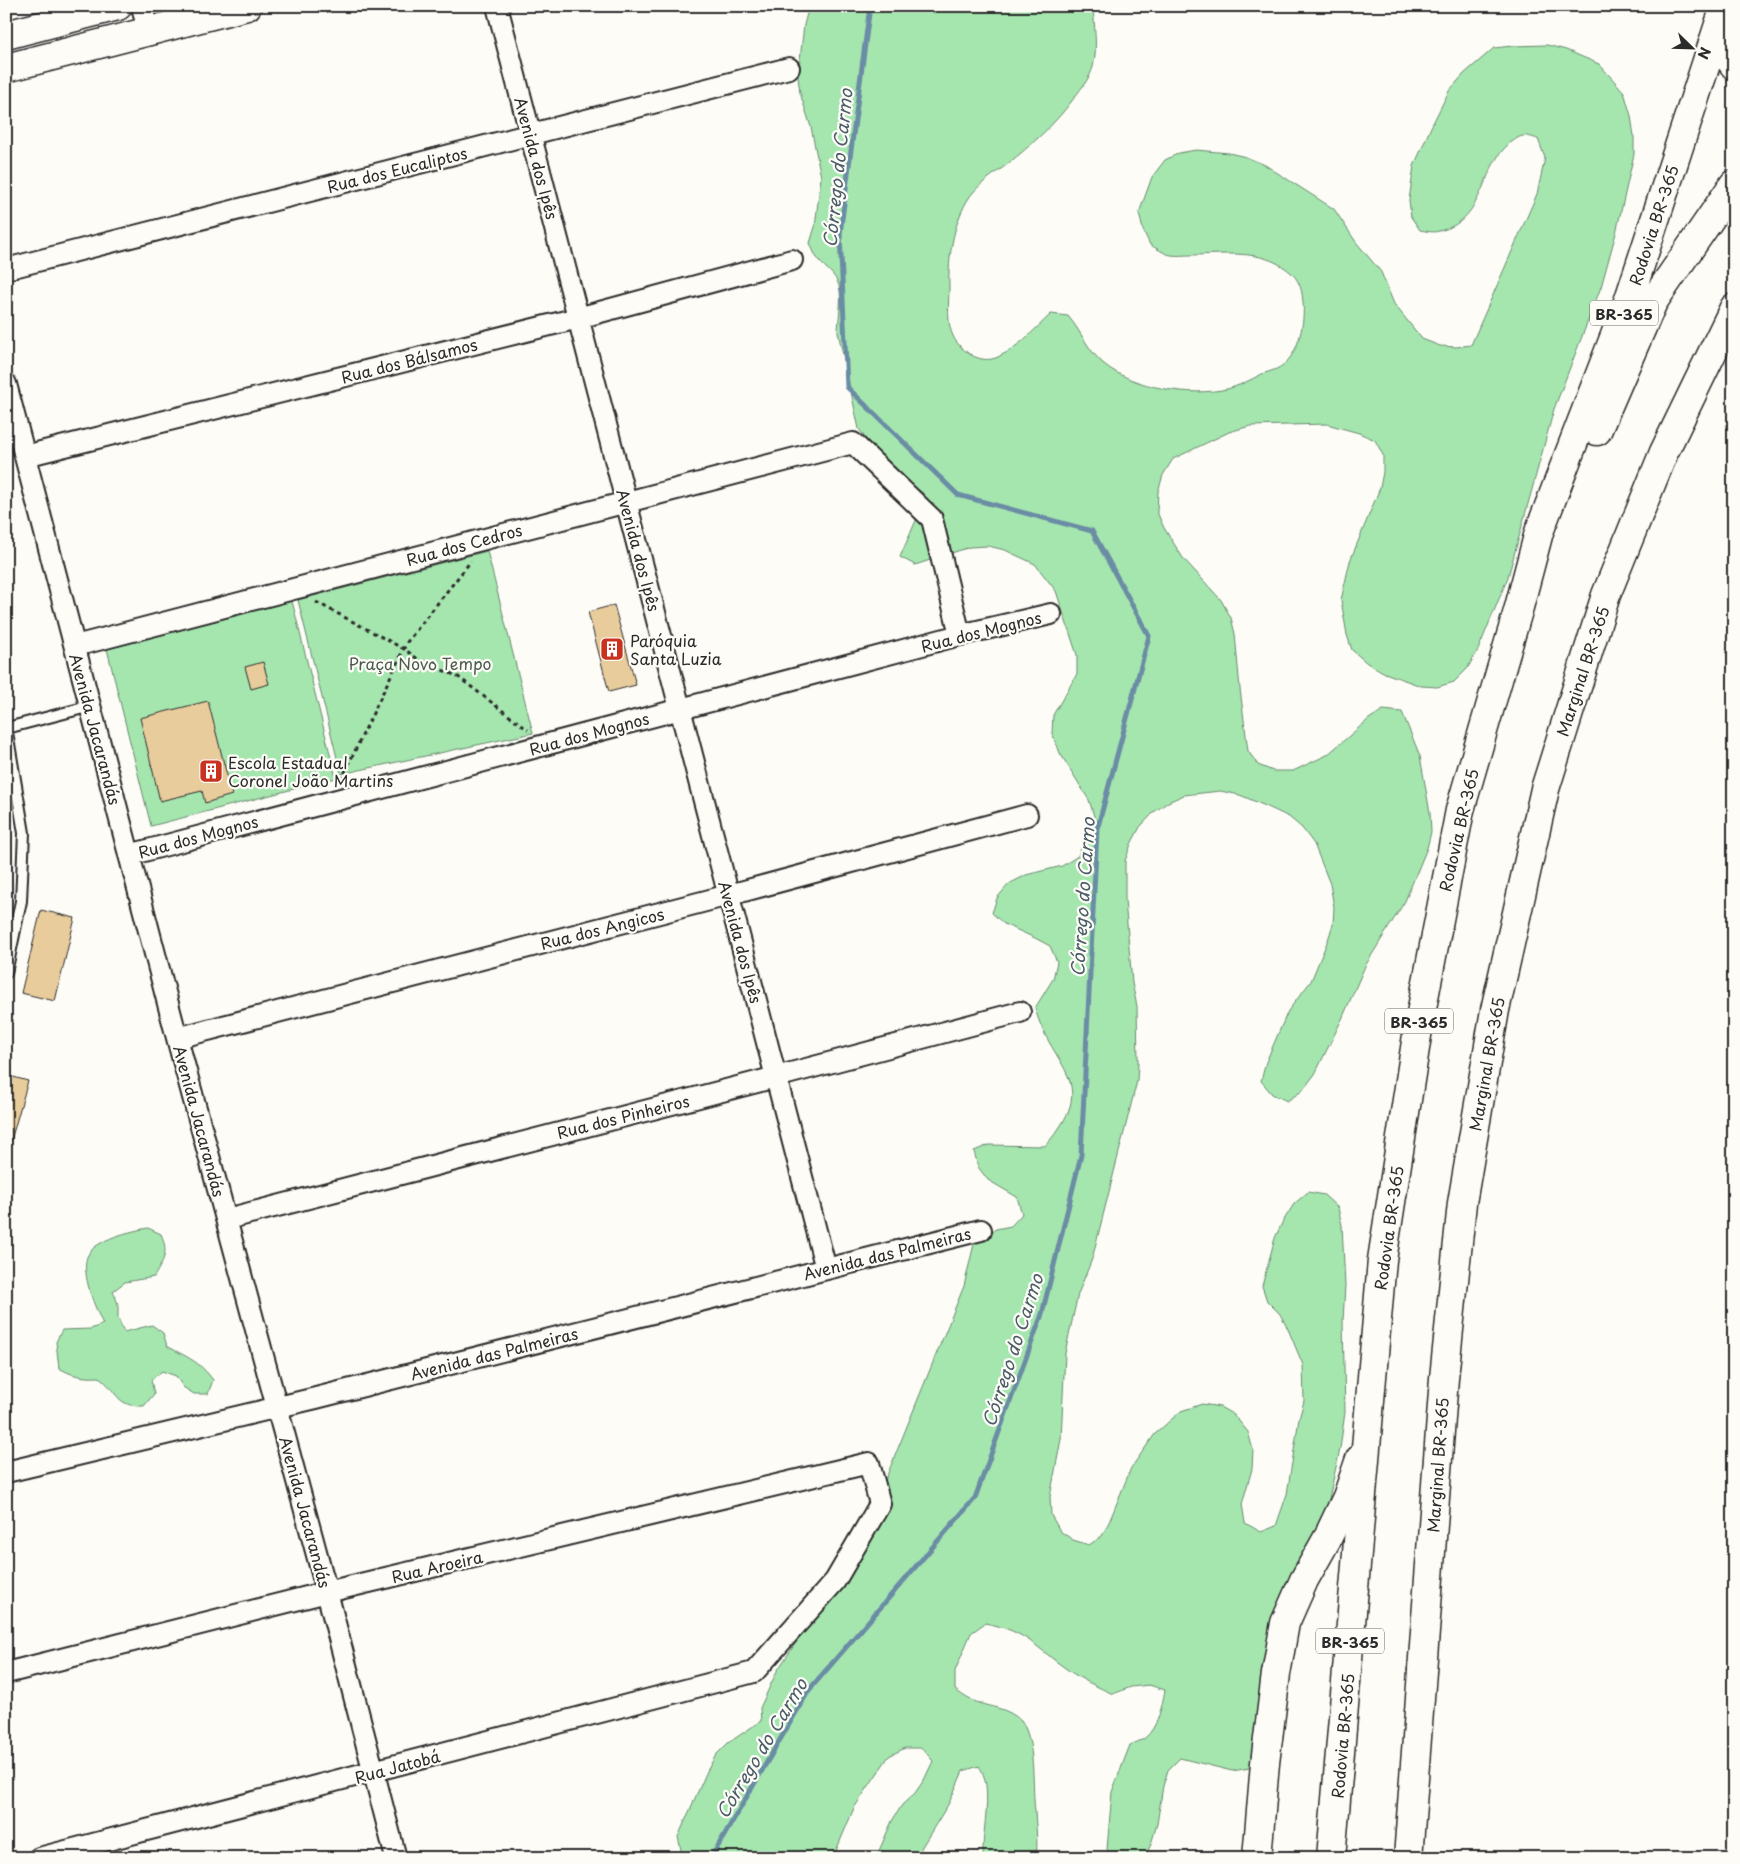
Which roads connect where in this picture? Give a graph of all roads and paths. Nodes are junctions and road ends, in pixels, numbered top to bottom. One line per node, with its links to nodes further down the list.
1 (118, 6): 6 (main road)
2 (247, 6): 5 (main road)
3 (497, 6): 10 (street, Avenida dos Ipês)
4 (1724, 9): 7 (main road); 21 (main road, Rodovia BR-365 / BR-365)
5 (145, 19): 8 (main road)
6 (6, 35)
7 (1734, 65)
8 (6, 68)
9 (789, 68): 10 (street, Rua dos Eucaliptos)
10 (530, 135): 13 (street, Rua dos Eucaliptos); 15 (street, Avenida dos Ipês)
11 (1734, 184): 21 (main road, Rodovia BR-365 / BR-365)
12 (792, 260): 15 (street, Rua dos Bálsamos)
13 (6, 269)
14 (1734, 308): 52 (main road, Marginal BR-365)
15 (578, 318): 17 (street, Rua dos Bálsamos); 18 (street, Avenida dos Ipês)
16 (6, 384): 17 (street, Avenida Jacarandás)
17 (25, 456): 24 (street, Avenida Jacarandás)
18 (626, 502): 19 (street, Rua dos Cedros); 23 (street, Rua dos Cedros); 27 (street, Avenida dos Ipês)
19 (490, 537): 20 (street, Rua dos Cedros); 25 (path)
20 (292, 589): 24 (street, Rua dos Cedros); 25 (path)
21 (1518, 611): 42 (main road, Rodovia BR-365 / BR-365)
22 (1051, 614): 23 (street, Rua dos Mognos)
23 (960, 635): 27 (street, Rua dos Mognos)
24 (75, 646): 26 (street, Avenida Jacarandás)
25 (404, 649): 29 (path); 30 (path)
26 (90, 706): 28 (lane); 32 (street, Avenida Jacarandás)
27 (680, 709): 29 (street, Rua dos Mognos); 33 (street, Avenida dos Ipês)
28 (6, 727): 34 (lane)
29 (546, 744): 30 (street, Rua dos Mognos)
30 (331, 801): 32 (street, Rua dos Mognos)
31 (1027, 815): 33 (street, Rua dos Angicos)
32 (129, 855): 36 (street, Avenida Jacarandás)
33 (729, 895): 36 (street, Rua dos Angicos); 37 (street, Avenida dos Ipês)
34 (6, 973)
35 (1020, 1012): 37 (street, Rua dos Pinheiros)
36 (177, 1038): 38 (street, Avenida Jacarandás)
37 (776, 1077): 38 (street, Rua dos Pinheiros); 40 (street, Avenida dos Ipês)
38 (226, 1219): 41 (street, Avenida Jacarandás)
39 (981, 1230): 40 (street, Avenida das Palmeiras)
40 (826, 1269): 41 (street, Avenida das Palmeiras)
41 (278, 1407): 43 (street, Avenida das Palmeiras); 44 (street, Avenida Jacarandás)
42 (1367, 1439): 50 (main road); 51 (main road, Rodovia BR-365 / BR-365)
43 (6, 1472)
44 (327, 1592): 45 (street, Rua Aroeira); 46 (street, Rua Aroeira); 47 (street, Avenida Jacarandás)
45 (754, 1672): 47 (street, Rua Jatobá)
46 (6, 1673)
47 (373, 1772): 48 (street, Rua Jatobá); 49 (street, Avenida Jacarandás)
48 (39, 1858)
49 (396, 1858)
50 (1257, 1858)
51 (1331, 1858)
52 (1408, 1858)

